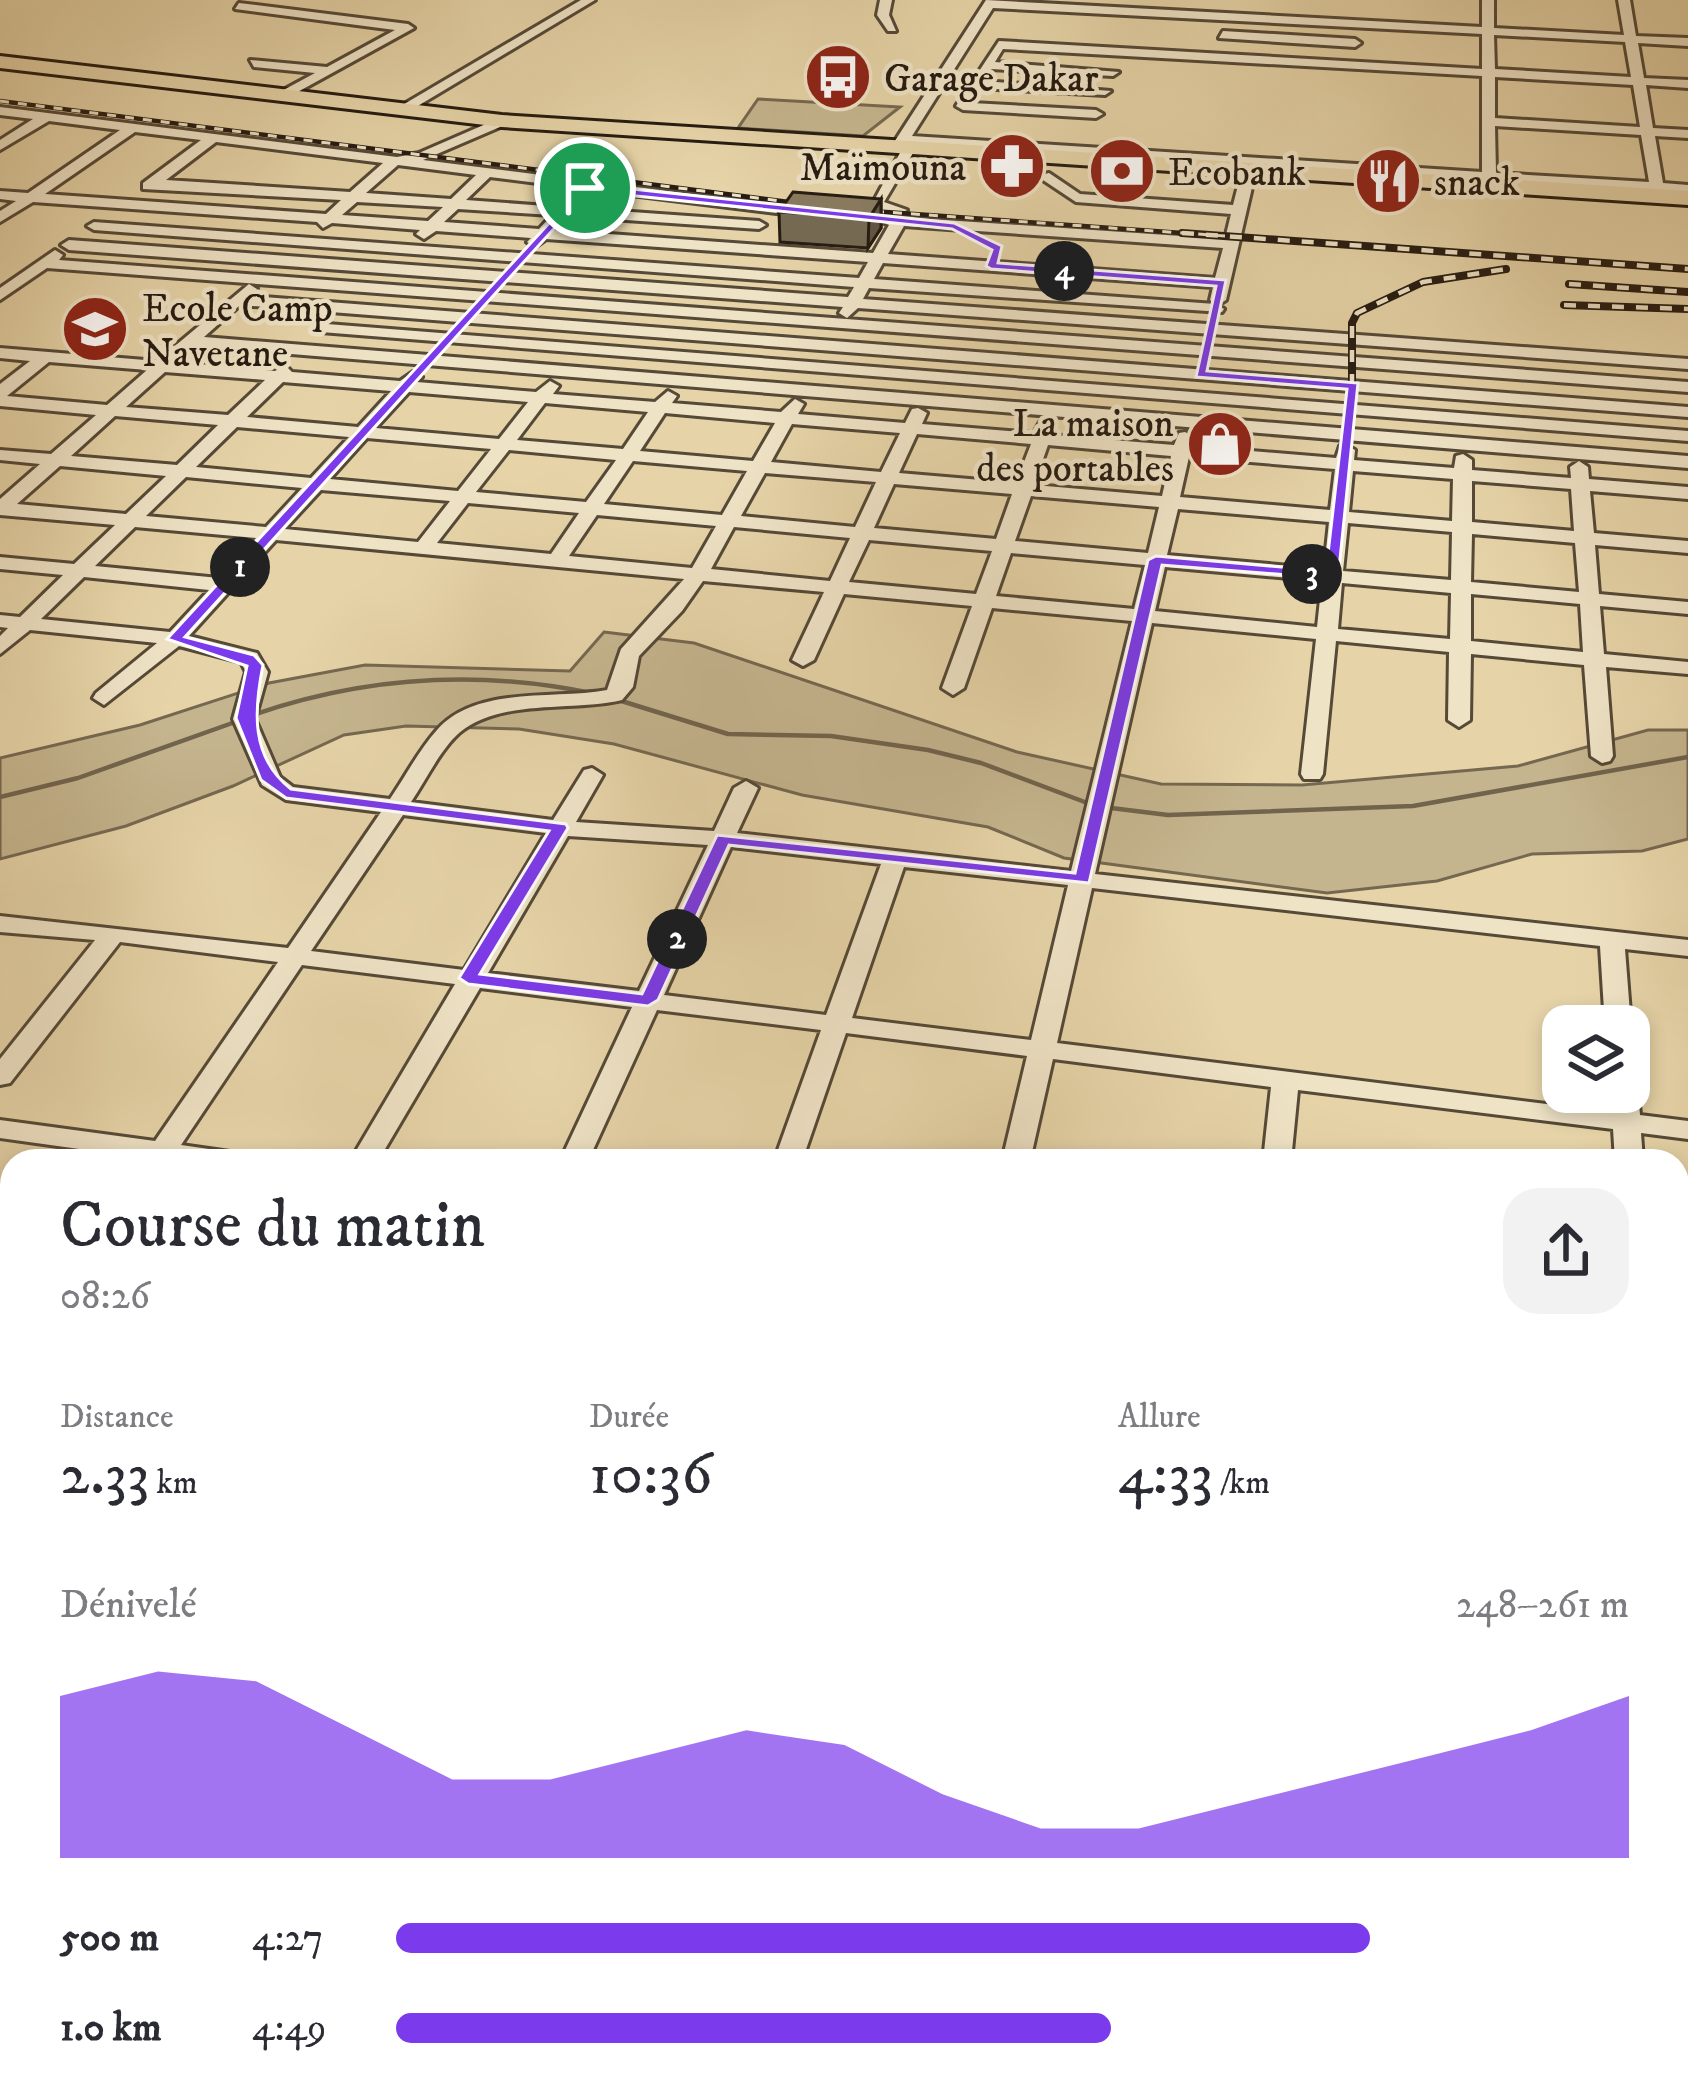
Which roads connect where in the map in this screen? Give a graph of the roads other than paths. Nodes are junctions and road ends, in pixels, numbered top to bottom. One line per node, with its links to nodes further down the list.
1 (589, 0): 36 (street)
2 (886, 0): 15 (street)
3 (1222, 0): 11 (street)
4 (1624, 0): 19 (street)
5 (991, 2): 6 (street); 12 (street)
6 (1148, 6): 11 (street); 16 (street)
7 (1360, 7): 14 (street)
8 (1488, 7): 10 (street); 17 (street)
9 (239, 8): 28 (street)
10 (1467, 12)
11 (1216, 16): 14 (street); 21 (street)
12 (979, 22): 13 (street); 46 (street)
13 (1001, 23)
14 (1358, 24): 17 (street); 21 (street)
15 (892, 28)
16 (1137, 31)
17 (1488, 31): 19 (street); 30 (street)
18 (1165, 32): 23 (street)
19 (1631, 39): 20 (street); 31 (street)
20 (1688, 42)
21 (1355, 43): 27 (street)
22 (1122, 52): 23 (street); 26 (street); 29 (street)
23 (1156, 54): 27 (street)
24 (0, 62): 35 (highway)
25 (254, 63): 28 (street)
26 (987, 65): 29 (street); 32 (street)
27 (1352, 65): 30 (street)
28 (329, 71): 35 (street)
29 (1114, 72): 34 (street)
30 (1488, 73): 31 (street); 41 (street)
31 (1638, 81): 33 (street); 43 (street)
32 (976, 84): 34 (street); 38 (street)
33 (1688, 84)
34 (1106, 92): 38 (street)
35 (283, 96): 36 (highway)
36 (401, 110): 40 (highway)
37 (0, 111): 39 (street)
38 (1096, 114): 49 (street)
39 (46, 117): 42 (street); 47 (street)
40 (502, 121): 46 (highway); 50 (street)
41 (1489, 122): 43 (street); 56 (street)
42 (132, 128): 45 (street); 63 (street)
43 (1647, 132): 44 (street); 59 (street)
44 (1688, 134)
45 (212, 139): 48 (street); 57 (street)
46 (903, 145): 49 (street); 52 (highway); 82 (street)
47 (0, 146)
48 (307, 151): 50 (street); 51 (street)
49 (1080, 151): 56 (street)
50 (393, 162): 53 (street); 64 (street)
51 (291, 164)
52 (1249, 170): 56 (highway); 69 (street)
53 (485, 174): 58 (street); 67 (street)
54 (1044, 176): 68 (street)
55 (274, 177): 60 (street)
56 (1489, 181): 59 (street); 61 (highway)
57 (152, 183): 60 (street); 66 (street)
58 (585, 188): 65 (street); 71 (street)
59 (1658, 188): 61 (street)
60 (258, 190): 64 (street); 70 (street)
61 (1688, 194)
62 (0, 195): 63 (street)
63 (31, 197): 66 (street); 73 (street)
64 (353, 197): 67 (street); 74 (street)
65 (696, 201): 76 (street); 77 (street)
66 (124, 204): 70 (street); 79 (street)
67 (455, 204): 71 (street); 80 (street)
68 (1144, 204): 69 (street); 82 (street)
69 (1239, 210): 85 (street)
70 (232, 212): 74 (street); 83 (street)
71 (563, 212): 76 (street); 84 (street)
72 (836, 216): 77 (street)
73 (0, 218)
74 (329, 218): 80 (street); 86 (street)
75 (857, 218): 78 (street)
76 (681, 220): 77 (street); 87 (street)
77 (788, 220): 90 (street)
78 (899, 221): 81 (street); 94 (street)
79 (94, 226): 83 (street); 88 (street)
80 (432, 226): 84 (street); 89 (street)
81 (954, 226): 85 (street); 98 (street)
82 (1138, 227): 85 (street)
83 (204, 234): 86 (street); 91 (street)
84 (543, 234): 87 (street); 93 (street)
85 (1232, 239): 107 (street)
86 (303, 242): 89 (street); 95 (street)
87 (663, 242): 90 (street); 97 (street)
88 (69, 245): 91 (street); 96 (street)
89 (409, 249): 93 (street); 99 (street)
90 (767, 250): 94 (street); 101 (street)
91 (181, 253): 95 (street); 100 (street)
92 (1110, 254): 102 (street)
93 (521, 257): 97 (street); 103 (street)
94 (878, 258): 98 (street); 106 (street)
95 (281, 260): 99 (street); 104 (street)
96 (43, 263): 100 (street); 105 (street)
97 (644, 266): 101 (street); 108 (street)
98 (989, 266): 102 (street); 110 (street)
99 (389, 268): 103 (street); 109 (street)
100 (157, 272): 104 (street)
101 (751, 274): 106 (street); 111 (street)
102 (1100, 274): 107 (street); 115 (street)
103 (504, 277): 108 (street); 113 (street)
104 (260, 280): 109 (street); 114 (street)
105 (8, 283): 112 (street)
106 (864, 283): 110 (street); 116 (street)
107 (1222, 283): 122 (street)
108 (628, 286): 111 (street); 117 (street)
109 (369, 288): 113 (street); 118 (street)
110 (975, 291): 115 (street); 119 (street)
111 (737, 294): 116 (street); 120 (street)
112 (0, 296)
113 (486, 297): 117 (street); 121 (street)
114 (237, 299): 118 (street); 130 (street)
115 (1090, 299): 122 (street); 123 (street)
116 (853, 303): 119 (street); 124 (street)
117 (613, 306): 120 (street); 125 (street)
118 (348, 308): 121 (street); 126 (street)
119 (966, 311): 123 (street); 127 (street)
120 (723, 314): 124 (street); 128 (street)
121 (467, 317): 125 (street); 129 (street)
122 (1213, 319): 123 (street); 133 (street); 136 (street)
123 (1083, 320): 131 (street)
124 (841, 323): 127 (street); 132 (street)
125 (596, 327): 128 (street); 134 (street)
126 (327, 329): 129 (street); 135 (street)
127 (956, 332): 131 (street); 138 (street)
128 (709, 336): 132 (street); 141 (street)
129 (448, 338): 134 (street); 142 (street)
130 (190, 341): 135 (street); 145 (street)
131 (1076, 341): 136 (street); 143 (street)
132 (829, 345): 138 (street); 146 (street)
133 (1465, 348): 139 (street); 147 (street)
134 (579, 349): 141 (street); 148 (street)
135 (304, 350): 142 (street); 150 (street)
136 (1206, 351): 147 (street); 149 (street)
137 (0, 353): 140 (street)
138 (945, 354): 143 (street); 151 (street)
139 (1570, 356): 144 (street); 152 (street)
140 (45, 357): 145 (street); 160 (street)
141 (694, 358): 146 (street); 153 (street)
142 (428, 360): 148 (street); 156 (street)
143 (1068, 364): 149 (street); 154 (street)
144 (1682, 364): 157 (street)
145 (161, 367): 150 (street); 166 (street)
146 (816, 367): 151 (street); 158 (street)
147 (1464, 370): 152 (street); 159 (street)
148 (562, 371): 153 (street); 162 (street)
149 (1200, 374): 155 (street); 161 (street)
150 (278, 376): 156 (street); 172 (street)
151 (935, 377): 154 (street); 163 (street)
152 (1572, 378): 157 (street); 164 (street)
153 (678, 381): 158 (street); 165 (street)
154 (1060, 386): 161 (street); 168 (street)
155 (1353, 386): 159 (street); 167 (street)
156 (404, 387): 162 (street); 176 (street)
157 (1684, 387): 169 (street)
158 (802, 391): 163 (street); 170 (street)
159 (1464, 394): 164 (street); 171 (street)
160 (0, 397): 166 (street)
161 (1195, 397): 167 (street); 173 (street)
162 (541, 398): 165 (street); 180 (street)
163 (924, 400): 168 (street); 175 (street)
164 (1574, 403): 169 (street); 174 (street)
165 (660, 408): 170 (street); 185 (street)
166 (112, 410): 172 (street); 186 (street)
167 (1351, 410): 171 (street); 177 (street)
168 (1051, 411): 173 (street); 179 (street)
169 (1686, 411): 178 (street)
170 (787, 418): 175 (street); 189 (street)
171 (1463, 418): 174 (street); 181 (street)
172 (232, 421): 176 (street); 190 (street)
173 (1189, 422): 177 (street); 182 (street)
174 (1576, 427): 178 (street); 183 (street)
175 (911, 429): 179 (street); 192 (street)
176 (363, 432): 180 (street); 193 (street)
177 (1348, 434): 181 (street); 188 (street)
178 (1688, 434)
179 (1041, 440): 182 (street); 195 (street)
180 (504, 444): 185 (street); 197 (street)
181 (1463, 444): 183 (street); 191 (street)
182 (1182, 451): 188 (street); 198 (street)
183 (1578, 453): 187 (street); 194 (street)
184 (0, 455): 186 (street)
185 (628, 455): 189 (street); 200 (street)
186 (55, 460): 190 (street); 199 (street)
187 (1688, 462)
188 (1345, 464): 191 (street); 201 (street)
189 (759, 466): 192 (street); 203 (street)
190 (181, 472): 193 (street); 202 (street)
191 (1463, 474): 194 (street); 204 (street)
192 (888, 478): 195 (street); 205 (street)
193 (316, 484): 197 (street); 206 (street)
194 (1581, 484): 196 (street); 207 (street)
195 (1023, 489): 198 (street); 208 (street)
196 (1688, 493)
197 (463, 497): 200 (street); 210 (street)
198 (1169, 502): 201 (street); 211 (street)
199 (0, 508): 202 (street)
200 (591, 509): 203 (street); 212 (street)
201 (1339, 517): 204 (street); 216 (street)
202 (130, 520): 206 (street); 214 (street)
203 (728, 521): 205 (street); 215 (street)
204 (1462, 527): 207 (street); 219 (street)
205 (862, 533): 208 (street); 218 (street)
206 (270, 534): 210 (street); 217 (street)
207 (1585, 538): 209 (street); 220 (street)
208 (1003, 546): 211 (street); 221 (street)
209 (1688, 547)
210 (422, 548): 212 (street)
211 (1156, 560): 216 (street); 223 (street)
212 (556, 561): 215 (street)
213 (0, 563): 214 (street)
214 (79, 571): 217 (street); 225 (street)
215 (698, 574): 218 (street); 240 (street)
216 (1333, 576): 219 (street); 226 (street)
217 (224, 585): 227 (street)
218 (837, 587): 221 (street); 231 (street)
219 (1461, 588): 220 (street); 228 (street)
220 (1590, 599): 222 (street); 230 (street)
221 (983, 601): 223 (street); 233 (street)
222 (1688, 608)
223 (1142, 616): 226 (street); 244 (street)
224 (0, 621): 225 (street)
225 (25, 623): 227 (street); 229 (street)
226 (1327, 634): 228 (street); 237 (street)
227 (175, 639): 234 (street); 240 (street)
228 (1460, 646): 230 (street); 235 (street)
229 (0, 648)
230 (1594, 659): 232 (street); 236 (street)
231 (803, 660)
232 (1688, 668)
233 (952, 688)
234 (104, 698)
235 (1459, 720)
236 (1602, 756)
237 (1312, 774)
238 (592, 775): 241 (street)
239 (746, 788): 242 (street)
240 (396, 808): 241 (street); 249 (street)
241 (560, 828): 242 (street); 250 (street)
242 (723, 839): 243 (street); 251 (street)
243 (895, 859): 244 (street); 253 (street)
244 (1082, 880): 247 (street); 254 (street)
245 (0, 925): 246 (street)
246 (113, 934): 249 (street); 255 (street)
247 (1612, 939): 248 (street); 252 (street)
248 (1688, 948)
249 (295, 956): 250 (street); 262 (street)
250 (468, 978): 251 (street); 263 (street)
251 (648, 1000): 253 (street); 264 (street)
252 (1617, 1005)
253 (836, 1024): 254 (street); 265 (street)
254 (1042, 1049): 256 (street); 266 (street)
255 (0, 1077)
256 (1285, 1080): 258 (street); 267 (street)
257 (1625, 1113): 258 (street)
258 (1626, 1122): 260 (street); 268 (street)
259 (0, 1129): 261 (street)
260 (1688, 1130)
261 (118, 1149)
262 (164, 1149)
263 (371, 1149)
264 (580, 1149)
265 (792, 1149)
266 (1019, 1149)
267 (1277, 1149)
268 (1628, 1149)

